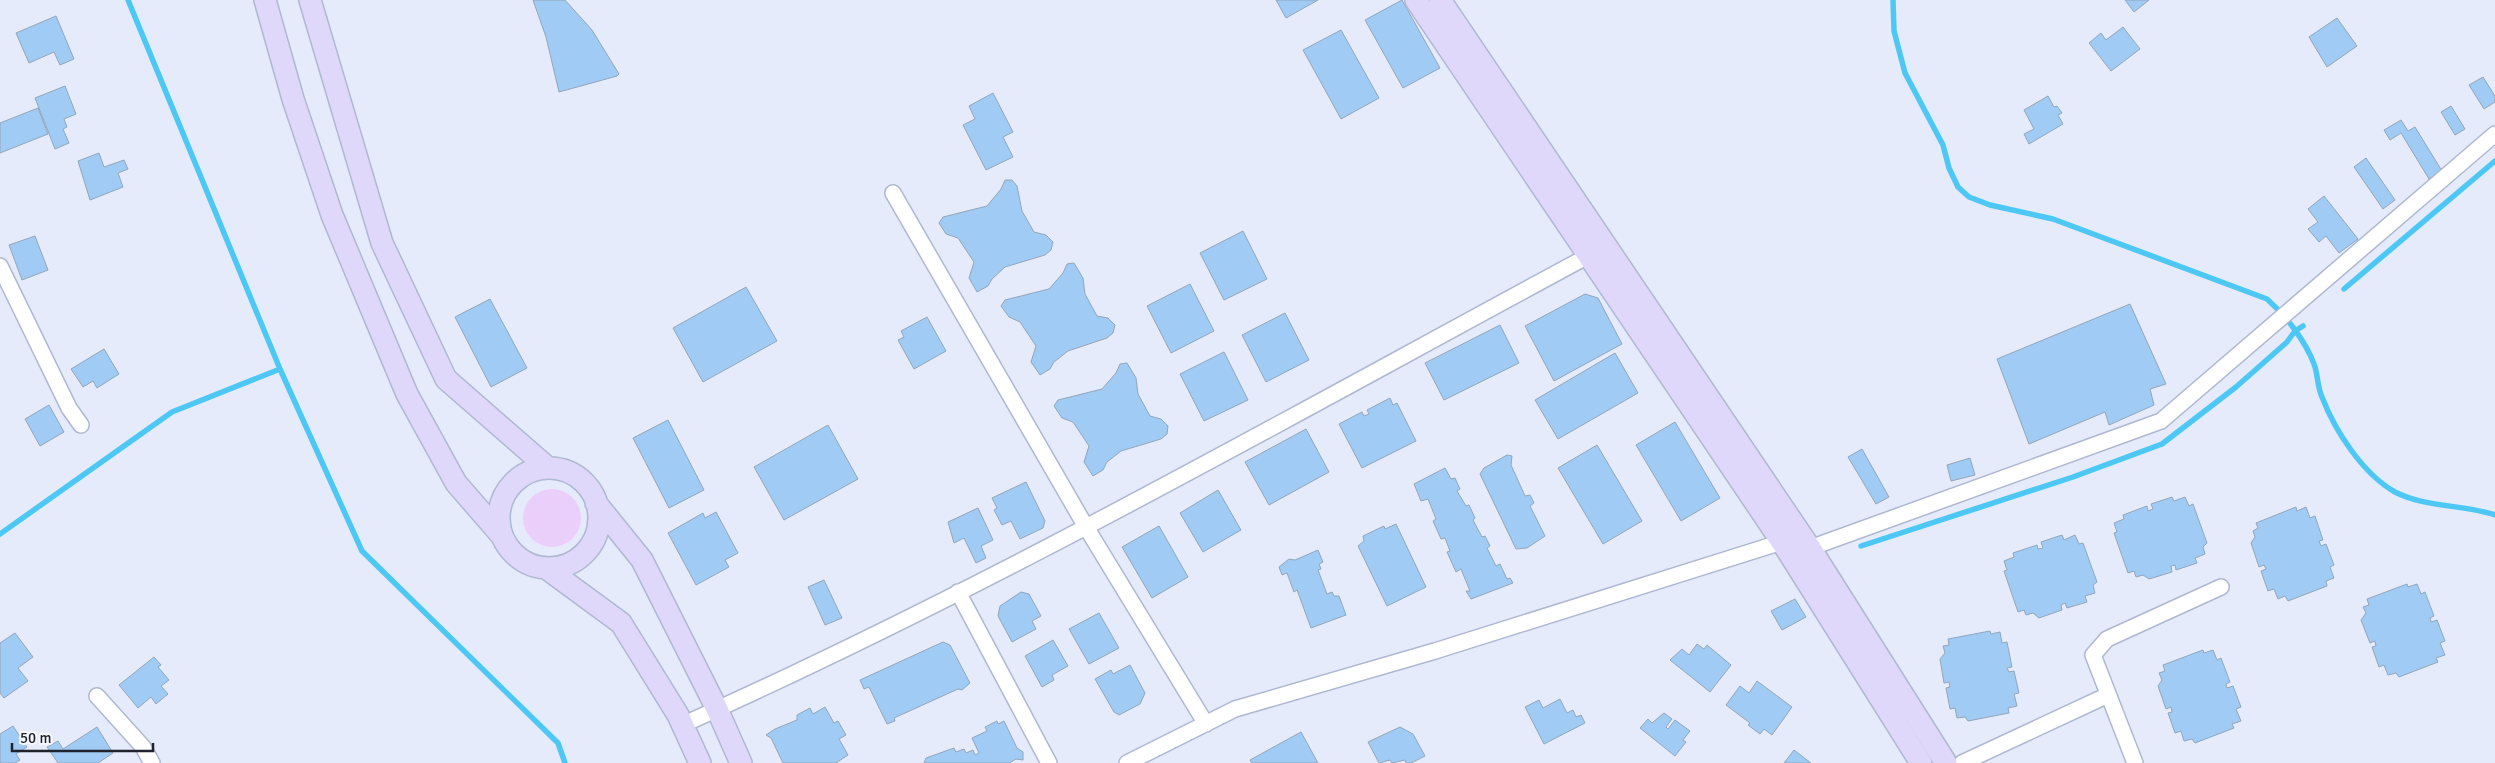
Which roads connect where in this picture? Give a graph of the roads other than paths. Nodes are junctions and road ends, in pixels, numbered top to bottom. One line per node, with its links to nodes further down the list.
1 (265, 0): 13 (street)
2 (310, 0): 10 (street)
3 (1416, 0): 7 (street)
4 (1440, 0): 15 (street)
5 (2495, 134): 15 (street)
6 (893, 193): 12 (street)
7 (1588, 256): 12 (street); 14 (street)
8 (0, 266): 9 (street)
9 (81, 425)
10 (548, 468): 11 (street); 13 (street)
11 (596, 503): 16 (street); 21 (street)
12 (1086, 527): 18 (street); 22 (street)
13 (502, 536): 16 (street)
14 (1782, 542): 15 (street); 22 (street); 29 (street)
15 (1810, 548): 30 (street)
16 (546, 568): 23 (street)
17 (2221, 587): 19 (street)
18 (958, 592): 21 (street); 27 (street)
19 (2108, 695): 31 (street); 32 (street)
20 (97, 696): 24 (street)
21 (717, 709): 23 (street); 26 (street)
22 (1206, 724): 28 (street)
23 (682, 725): 25 (street)
24 (152, 763)
25 (700, 763)
26 (741, 763)
27 (1049, 763)
28 (1127, 763)
29 (1921, 763)
30 (1946, 763)
31 (1962, 763)
32 (2135, 763)

